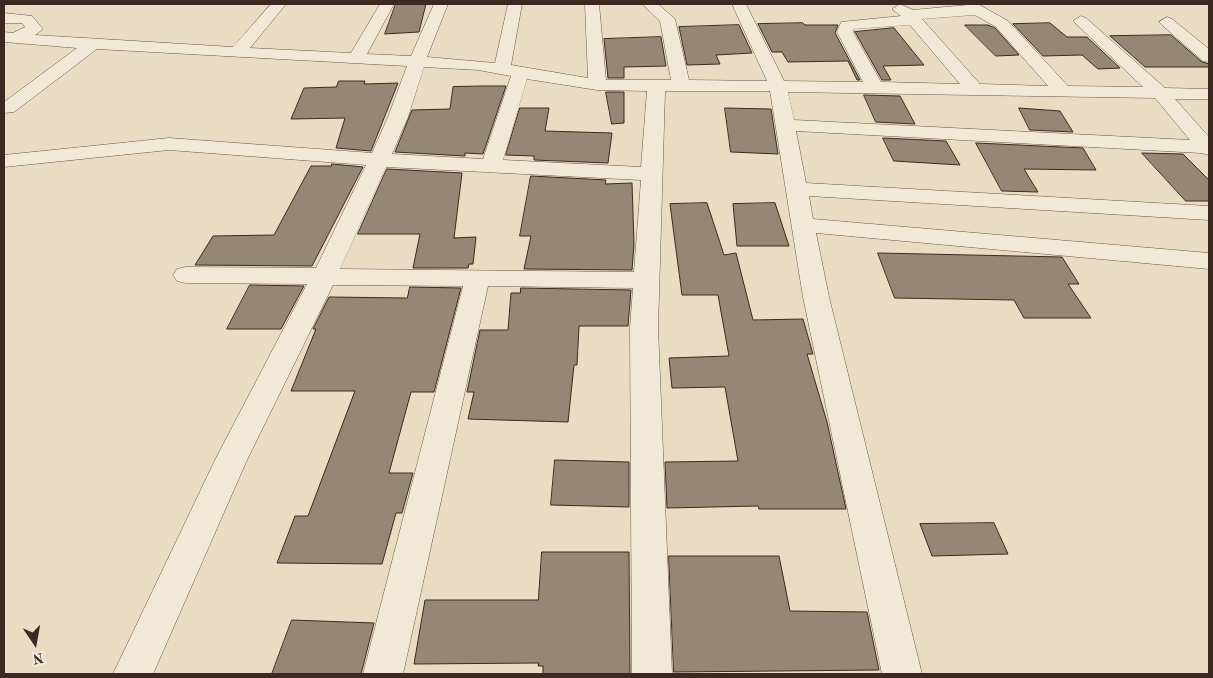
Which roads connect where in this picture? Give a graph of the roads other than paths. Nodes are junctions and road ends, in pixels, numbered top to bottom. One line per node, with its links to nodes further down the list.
1 (279, 4): 16 (street)
2 (387, 4): 18 (street)
3 (441, 4): 19 (street)
4 (515, 4): 20 (street)
5 (592, 4): 21 (street)
6 (649, 4): 22 (street)
7 (739, 4): 23 (street)
8 (891, 4): 11 (street)
9 (973, 7): 11 (street); 26 (street)
10 (4, 18): 14 (street)
11 (912, 18): 24 (street); 25 (street)
12 (1081, 21): 27 (street)
13 (1167, 22): 17 (street)
14 (7, 40): 15 (street)
15 (92, 44): 16 (street); 29 (street)
16 (236, 53): 18 (street)
17 (1209, 57)
18 (356, 59): 19 (street)
19 (416, 62): 20 (street); 32 (street)
20 (511, 70): 21 (street); 34 (street)
21 (597, 85): 22 (street)
22 (669, 85): 23 (street); 35 (street)
23 (778, 86): 24 (street); 30 (street)
24 (874, 88): 25 (street)
25 (975, 90): 26 (street)
26 (1063, 91): 27 (street)
27 (1160, 93): 28 (street); 31 (street)
28 (1209, 94)
29 (7, 108)
30 (785, 125): 31 (street); 36 (street)
31 (1209, 148)
32 (379, 160): 33 (street); 34 (street); 41 (street)
33 (4, 161)
34 (491, 166): 35 (street)
35 (652, 174): 43 (street)
36 (796, 189): 37 (street); 38 (street)
37 (1209, 213)
38 (803, 225): 39 (street); 47 (street)
39 (1209, 261)
40 (186, 275): 41 (street)
41 (324, 275): 42 (street); 44 (street)
42 (478, 277): 43 (street); 45 (street)
43 (646, 280): 46 (street)
44 (133, 674)
45 (383, 674)
46 (652, 674)
47 (902, 674)

